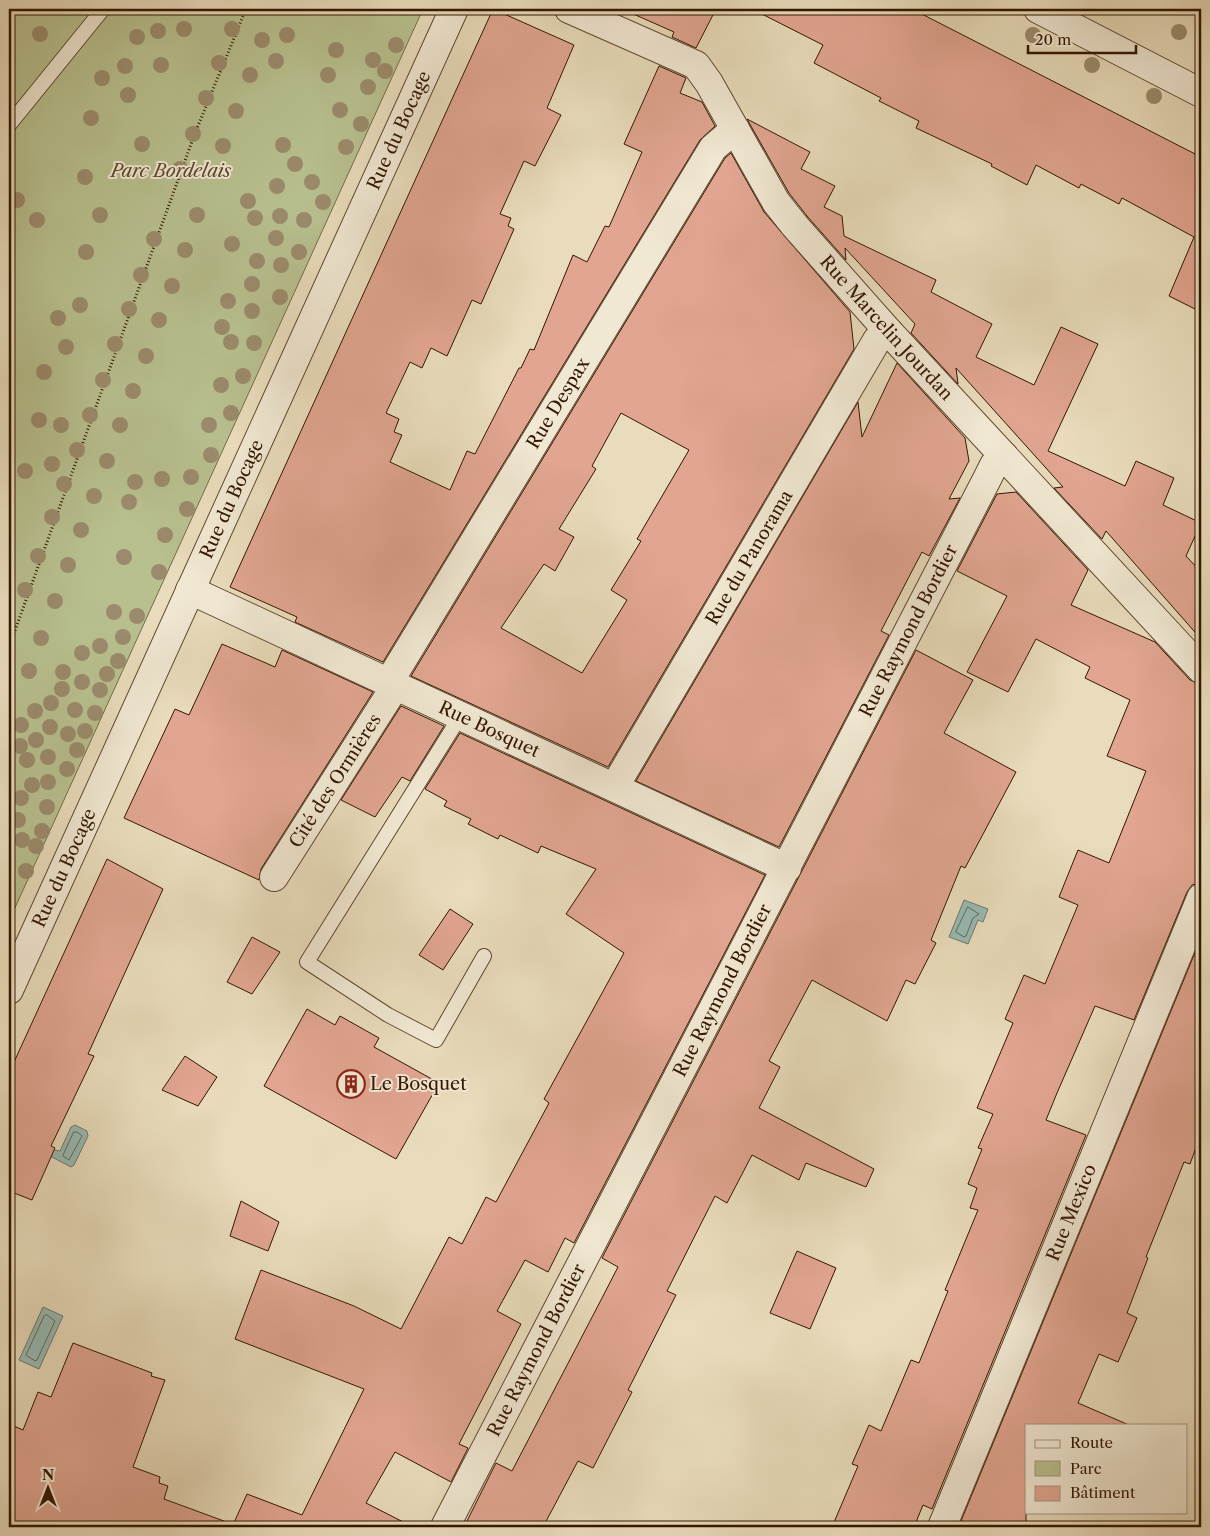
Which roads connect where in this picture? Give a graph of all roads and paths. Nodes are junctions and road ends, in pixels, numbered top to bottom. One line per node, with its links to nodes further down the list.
1 (103, 9): 7 (lane)
2 (246, 9): 12 (path)
3 (454, 9): 11 (street, Rue du Bocage)
4 (569, 9): 8 (street, Rue Marcelin Jourdan)
5 (1038, 9): 6 (street)
6 (1201, 93)
7 (9, 125)
8 (735, 129): 9 (street, Rue Marcelin Jourdan); 14 (street, Rue Despax)
9 (888, 331): 10 (street, Rue Marcelin Jourdan); 16 (street, Rue du Panorama)
10 (1004, 456): 13 (street, Rue Marcelin Jourdan); 17 (street, Rue Raymond Bordier)
11 (190, 590): 14 (street, Rue Bosquet); 21 (street, Rue du Bocage)
12 (9, 647)
13 (1201, 669)
14 (393, 684): 15 (street, Rue Bosquet); 18 (street, Cité des Ormières)
15 (461, 715): 16 (street, Rue Bosquet); 20 (lane)
16 (615, 786): 17 (street, Rue Bosquet)
17 (787, 868): 22 (street, Rue Raymond Bordier)
18 (274, 877)
19 (1201, 898): 23 (street, Rue Mexico)
20 (484, 956)
21 (9, 990)
22 (445, 1527)
23 (942, 1527)

